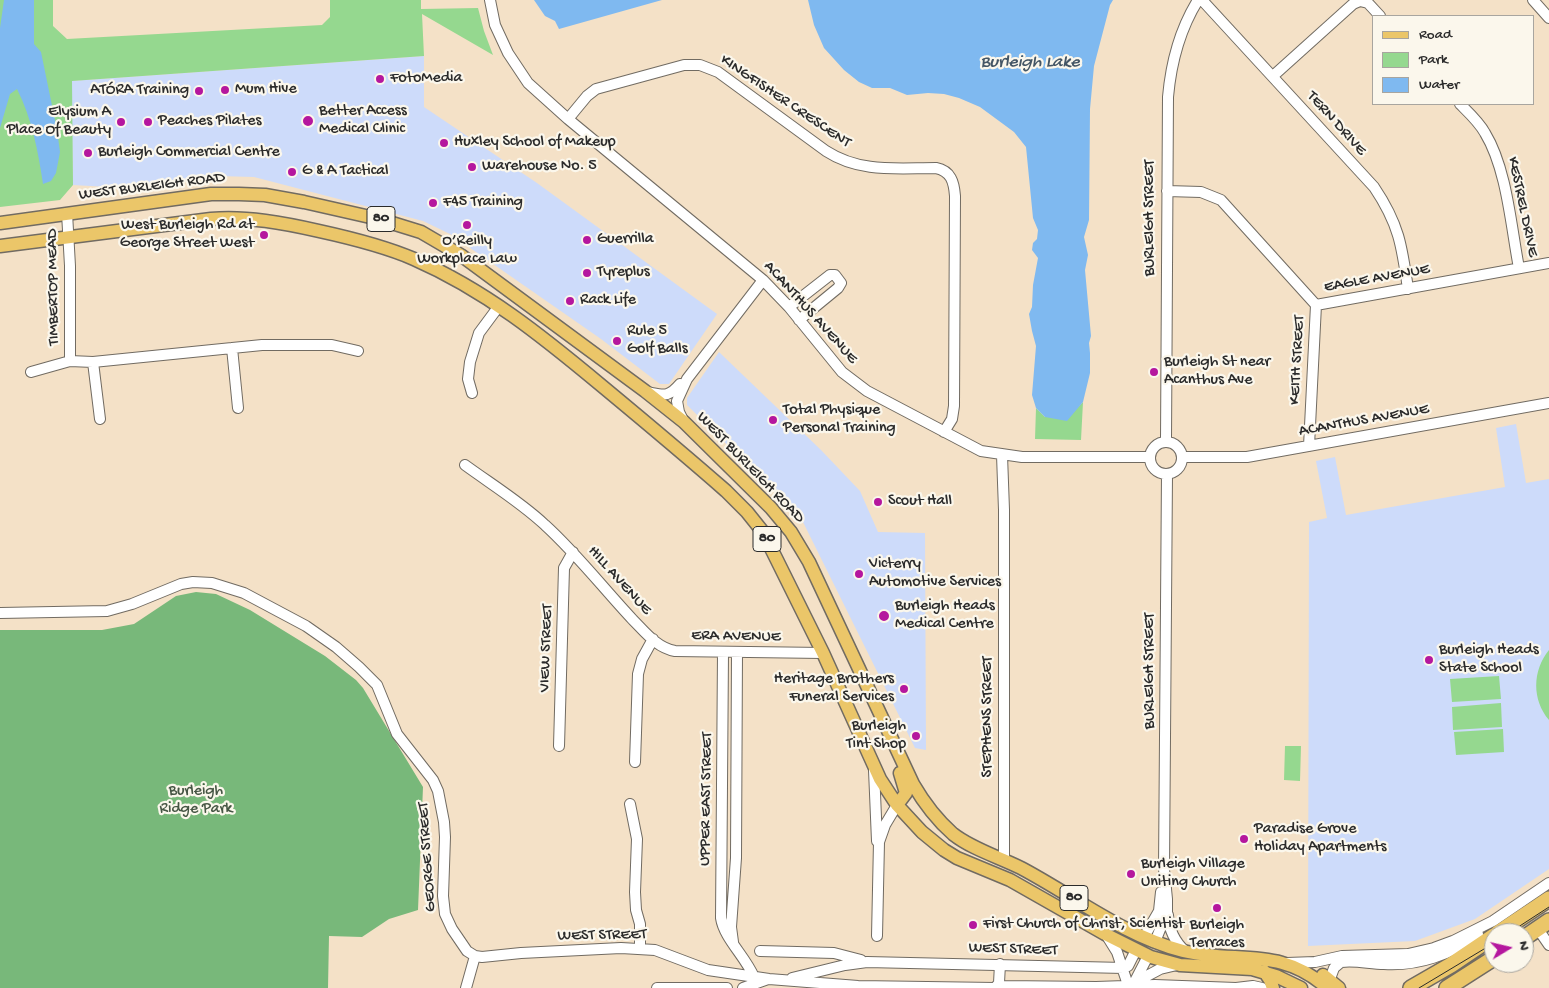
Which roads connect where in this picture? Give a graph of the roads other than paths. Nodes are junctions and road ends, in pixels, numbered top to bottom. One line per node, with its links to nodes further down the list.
1 (490, 0): 8 (street, ACANTHUS AVENUE)
2 (1200, 0): 6 (street, TERN DRIVE); 9 (street, BURLEIGH STREET)
3 (1533, 0): 5 (street)
4 (1379, 15): 6 (street)
5 (1549, 18)
6 (1273, 76): 17 (street, TERN DRIVE)
7 (1461, 105): 15 (street, KESTREL DRIVE)
8 (568, 119): 16 (street, ACANTHUS AVENUE); 34 (street, KINGFISHER CRESCENT)
9 (1166, 191): 18 (street, EAGLE AVENUE); 35 (street, BURLEIGH STREET)
10 (67, 213): 11 (main road, WEST BURLEIGH ROAD / 80); 12 (street, TIMBERTOP MEAD); 28 (main road, WEST BURLEIGH ROAD / 80)
11 (0, 223)
12 (69, 237): 13 (main road, WEST BURLEIGH ROAD / 80); 19 (main road, WEST BURLEIGH ROAD / 80); 24 (street, TIMBERTOP MEAD)
13 (0, 246)
14 (1549, 263): 15 (street, EAGLE AVENUE)
15 (1519, 268): 17 (street, EAGLE AVENUE)
16 (763, 280): 20 (street, ACANTHUS AVENUE); 27 (street)
17 (1408, 289): 18 (street, EAGLE AVENUE)
18 (1316, 305): 36 (street, KEITH STREET)
19 (499, 306): 29 (street); 47 (main road, WEST BURLEIGH ROAD / 80)
20 (789, 307): 21 (street, ACANTHUS AVENUE); 21 (street)
21 (799, 320): 34 (street, ACANTHUS AVENUE)
22 (232, 348): 23 (street, TIMBERTOP MEAD); 25 (street, TIMBERTOP MEAD); 31 (street)
23 (358, 351)
24 (70, 361): 25 (street, TIMBERTOP MEAD); 26 (street, TIMBERTOP MEAD)
25 (93, 362): 32 (street)
26 (31, 372)
27 (687, 379): 28 (street); 33 (street)
28 (645, 392): 33 (main road, WEST BURLEIGH ROAD / 80)
29 (472, 393)
30 (1549, 403): 36 (street, ACANTHUS AVENUE)
31 (238, 408)
32 (100, 419)
33 (684, 422): 48 (main road, WEST BURLEIGH ROAD / 80)
34 (944, 432): 37 (street, ACANTHUS AVENUE)
35 (1166, 441): 38 (street); 39 (street)
36 (1309, 446): 38 (street, ACANTHUS AVENUE)
37 (1002, 455): 39 (street, ACANTHUS AVENUE); 55 (street, STEPHENS STREET)
38 (1182, 456): 41 (street)
39 (1149, 457): 41 (street)
40 (465, 465): 42 (street, HILL AVENUE)
41 (1168, 474): 56 (street, BURLEIGH STREET)
42 (573, 552): 44 (street, HILL AVENUE); 49 (street, VIEW STREET)
43 (0, 613): 76 (street, GEORGE STREET)
44 (653, 639): 45 (street, ERA AVENUE); 50 (street, HILL AVENUE)
45 (723, 652): 46 (street, ERA AVENUE); 69 (street, UPPER EAST STREET)
46 (737, 652): 47 (street, ERA AVENUE); 69 (street, UPPER EAST STREET)
47 (823, 653): 51 (main road, WEST BURLEIGH ROAD / 80)
48 (868, 687): 53 (main road); 55 (main road, WEST BURLEIGH ROAD / 80)
49 (559, 746)
50 (635, 762)
51 (873, 765): 53 (main road, WEST BURLEIGH ROAD / 80); 54 (street)
52 (630, 804): 71 (street)
53 (898, 805): 54 (street); 65 (main road, WEST BURLEIGH ROAD / 80)
54 (878, 852): 66 (street)
55 (1004, 860): 67 (main road, WEST BURLEIGH ROAD / 80)
56 (1164, 869): 58 (street, BURLEIGH STREET); 67 (street, BURLEIGH STREET)
57 (1549, 883): 60 (street)
58 (1167, 899): 67 (street, BURLEIGH STREET); 73 (street)
59 (1549, 899): 61 (highway)
60 (1503, 923)
61 (1507, 923)
62 (1544, 925): 70 (street)
63 (1484, 933): 75 (street)
64 (1484, 933): 81 (street)
65 (1105, 934): 72 (main road, WEST BURLEIGH ROAD / 80); 87 (street)
66 (877, 936)
67 (1150, 939): 72 (main road); 73 (main road, WEST BURLEIGH ROAD / 80); 77 (main road)
68 (1484, 939): 105 (highway)
69 (733, 942): 90 (street, UPPER EAST STREET)
70 (1549, 945)
71 (640, 948): 76 (street, WEST STREET); 90 (street, WEST STREET)
72 (1136, 950): 77 (main road, WEST BURLEIGH ROAD / 80); 87 (street)
73 (1185, 951): 80 (main road, WEST BURLEIGH ROAD / 80)
74 (760, 952): 79 (street)
75 (1400, 954): 78 (street); 81 (street)
76 (475, 956): 97 (street)
77 (1148, 956): 84 (main road, WEST BURLEIGH ROAD / 80); 95 (street)
78 (1345, 958): 80 (street); 81 (street); 96 (street)
79 (867, 962): 82 (street, WEST STREET); 85 (street, WEST STREET)
80 (1287, 963): 96 (main road, WEST BURLEIGH ROAD)
81 (1411, 963)
82 (1000, 964): 86 (street, WEST STREET); 101 (street)
83 (1484, 964): 106 (highway)
84 (1178, 965): 89 (main road, WEST BURLEIGH ROAD / 80); 95 (street, WEST STREET)
85 (840, 966): 88 (street, WEST STREET); 93 (street)
86 (1101, 968): 87 (street, WEST STREET); 94 (street)
87 (1123, 968): 95 (street)
88 (814, 972): 92 (street, WEST STREET); 93 (street)
89 (1264, 972): 103 (main road); 104 (main road, WEST BURLEIGH ROAD / 80)
90 (754, 977): 91 (street, WEST STREET)
91 (769, 979): 92 (street, WEST STREET); 100 (street)
92 (786, 984): 93 (street, WEST STREET)
93 (827, 986): 101 (street, WEST STREET)
94 (1100, 986): 95 (street, WEST STREET); 101 (street, WEST STREET)
95 (1130, 986): 102 (street, WEST STREET)
96 (1331, 986)
97 (466, 988)
98 (663, 988): 99 (street)
99 (727, 988)
100 (743, 988)
101 (995, 988)
102 (1262, 988)
103 (1273, 988)
104 (1301, 988)
105 (1411, 988)
106 (1447, 988)

